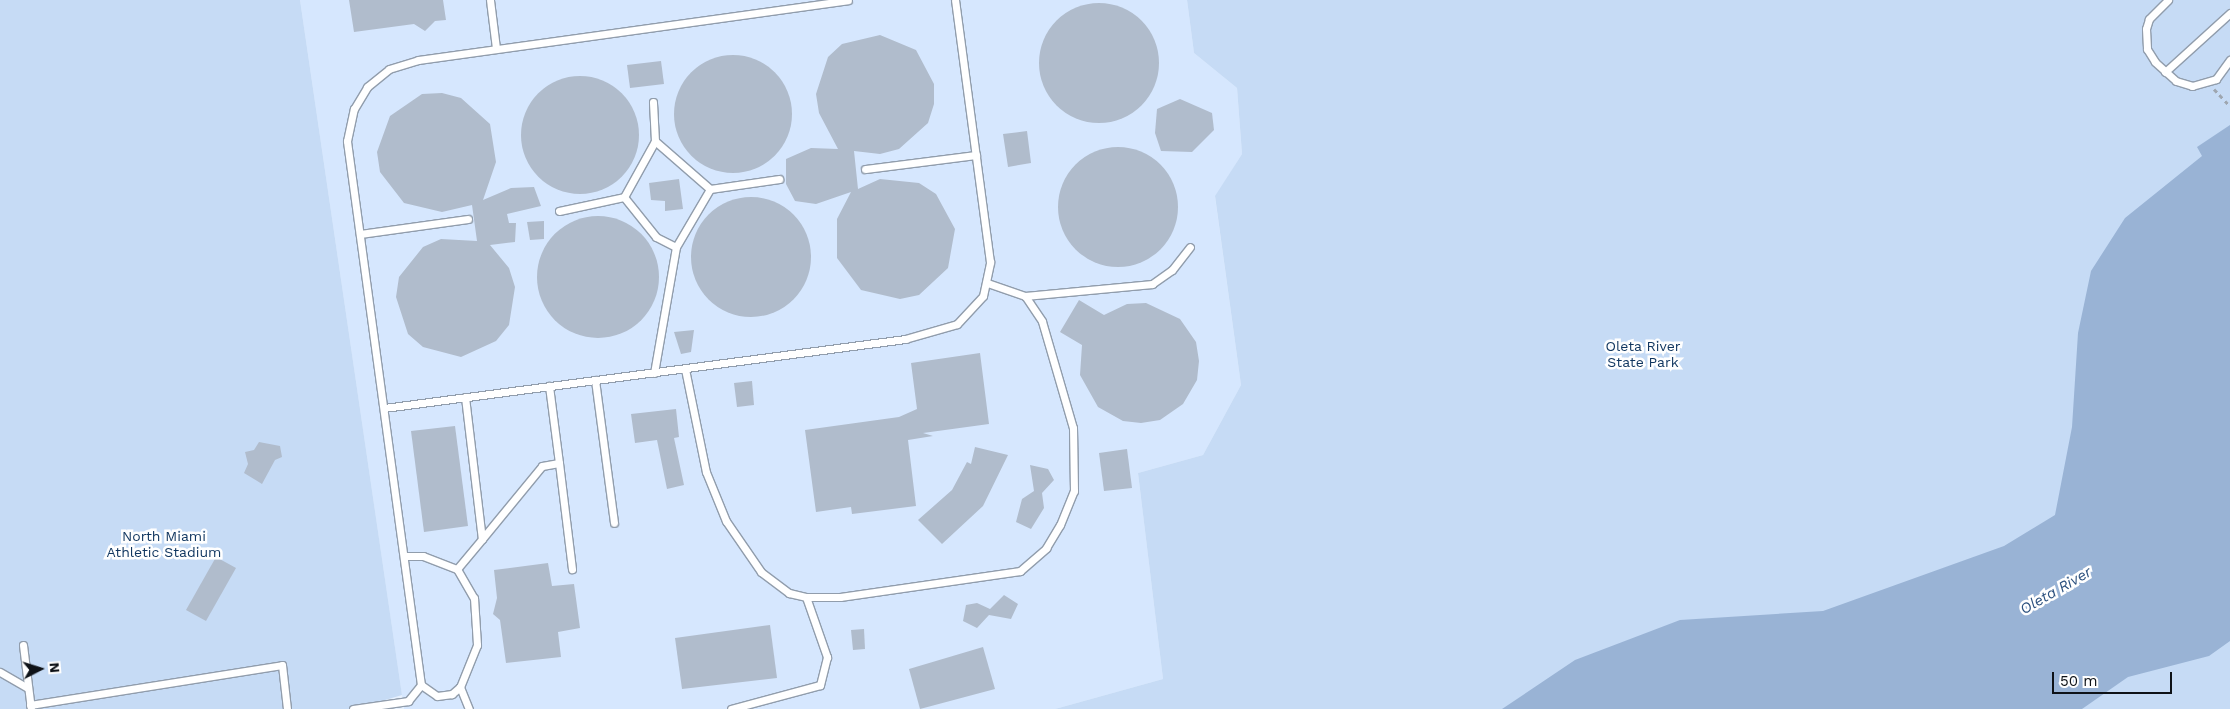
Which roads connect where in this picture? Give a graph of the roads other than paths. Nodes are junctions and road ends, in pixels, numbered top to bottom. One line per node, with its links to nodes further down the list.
1 (490, 0): 7 (lane)
2 (848, 0): 5 (lane)
3 (954, 0): 12 (lane)
4 (2168, 0): 9 (lane)
5 (785, 4): 7 (lane)
6 (2230, 13): 9 (lane)
7 (496, 48): 19 (lane)
8 (2230, 60): 9 (lane)
9 (2165, 72)
10 (653, 102): 11 (lane)
11 (654, 142): 15 (lane); 16 (lane)
12 (976, 155): 13 (lane); 22 (lane)
13 (865, 169)
14 (779, 179): 15 (lane)
15 (710, 189): 20 (lane)
16 (624, 197): 17 (lane); 20 (lane)
17 (559, 211)
18 (468, 218): 19 (lane)
19 (360, 234): 29 (lane)
20 (676, 247): 25 (lane)
21 (1190, 247): 23 (lane)
22 (988, 283): 23 (lane); 24 (lane)
23 (1026, 296): 36 (lane)
24 (684, 369): 25 (lane); 36 (lane)
25 (654, 373): 26 (lane)
26 (595, 380): 27 (lane); 31 (lane)
27 (549, 386): 28 (lane); 30 (lane)
28 (465, 397): 29 (lane); 32 (lane)
29 (384, 408): 33 (lane)
30 (559, 463): 32 (lane); 35 (lane)
31 (614, 523)
32 (482, 539): 34 (lane)
33 (404, 556): 34 (lane); 39 (lane)
34 (457, 569): 40 (lane)
35 (572, 569)
36 (806, 598): 46 (lane)
37 (23, 645): 41 (lane)
38 (0, 672): 41 (lane)
39 (421, 685): 40 (lane); 44 (lane)
40 (460, 687): 45 (lane)
41 (28, 688): 42 (lane)
42 (30, 707): 43 (lane)
43 (287, 709)
44 (353, 709)
45 (469, 709)
46 (731, 709)

